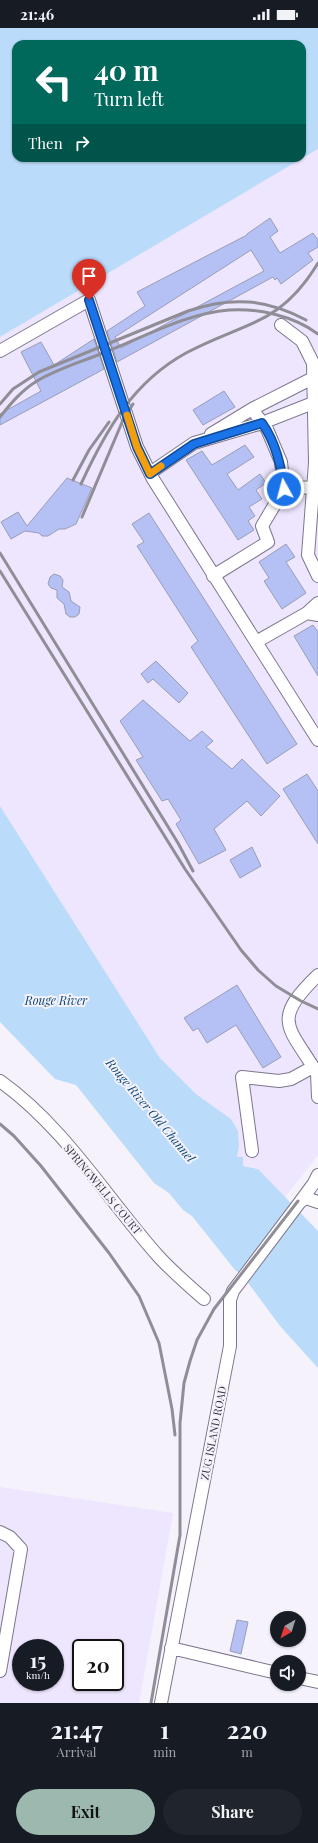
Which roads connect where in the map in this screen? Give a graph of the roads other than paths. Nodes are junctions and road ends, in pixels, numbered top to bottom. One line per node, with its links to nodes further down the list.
1 (281, 326): 2 (street)
2 (302, 341): 4 (street); 5 (street)
3 (0, 351): 11 (street)
4 (318, 357)
5 (313, 378): 6 (street); 7 (street)
6 (316, 401): 8 (street); 10 (street)
7 (252, 409): 8 (street); 9 (street)
8 (262, 423): 9 (street); 13 (street)
9 (194, 444): 11 (street)
10 (316, 465): 12 (street)
11 (150, 474): 14 (street)
12 (313, 487): 13 (street); 15 (street)
13 (284, 489): 14 (street)
14 (213, 576): 18 (street)
15 (318, 576)
16 (318, 603): 17 (street)
17 (313, 614): 18 (street)
18 (256, 642): 19 (street)
19 (318, 740)
20 (318, 975): 21 (street)
21 (316, 1072): 23 (street); 24 (street)
22 (0, 1081): 29 (street, SPRINGWELLS COURT)
23 (318, 1097)
24 (252, 1151)
25 (318, 1174): 27 (street)
26 (318, 1181): 27 (street)
27 (303, 1199): 28 (street); 31 (street, ZUG ISLAND ROAD)
28 (318, 1202)
29 (204, 1299)
30 (0, 1532): 32 (street)
31 (172, 1648): 33 (street); 36 (street, ZUG ISLAND ROAD)
32 (0, 1671)
33 (270, 1671)
34 (306, 1679): 35 (street)
35 (318, 1682)
36 (161, 1703)

